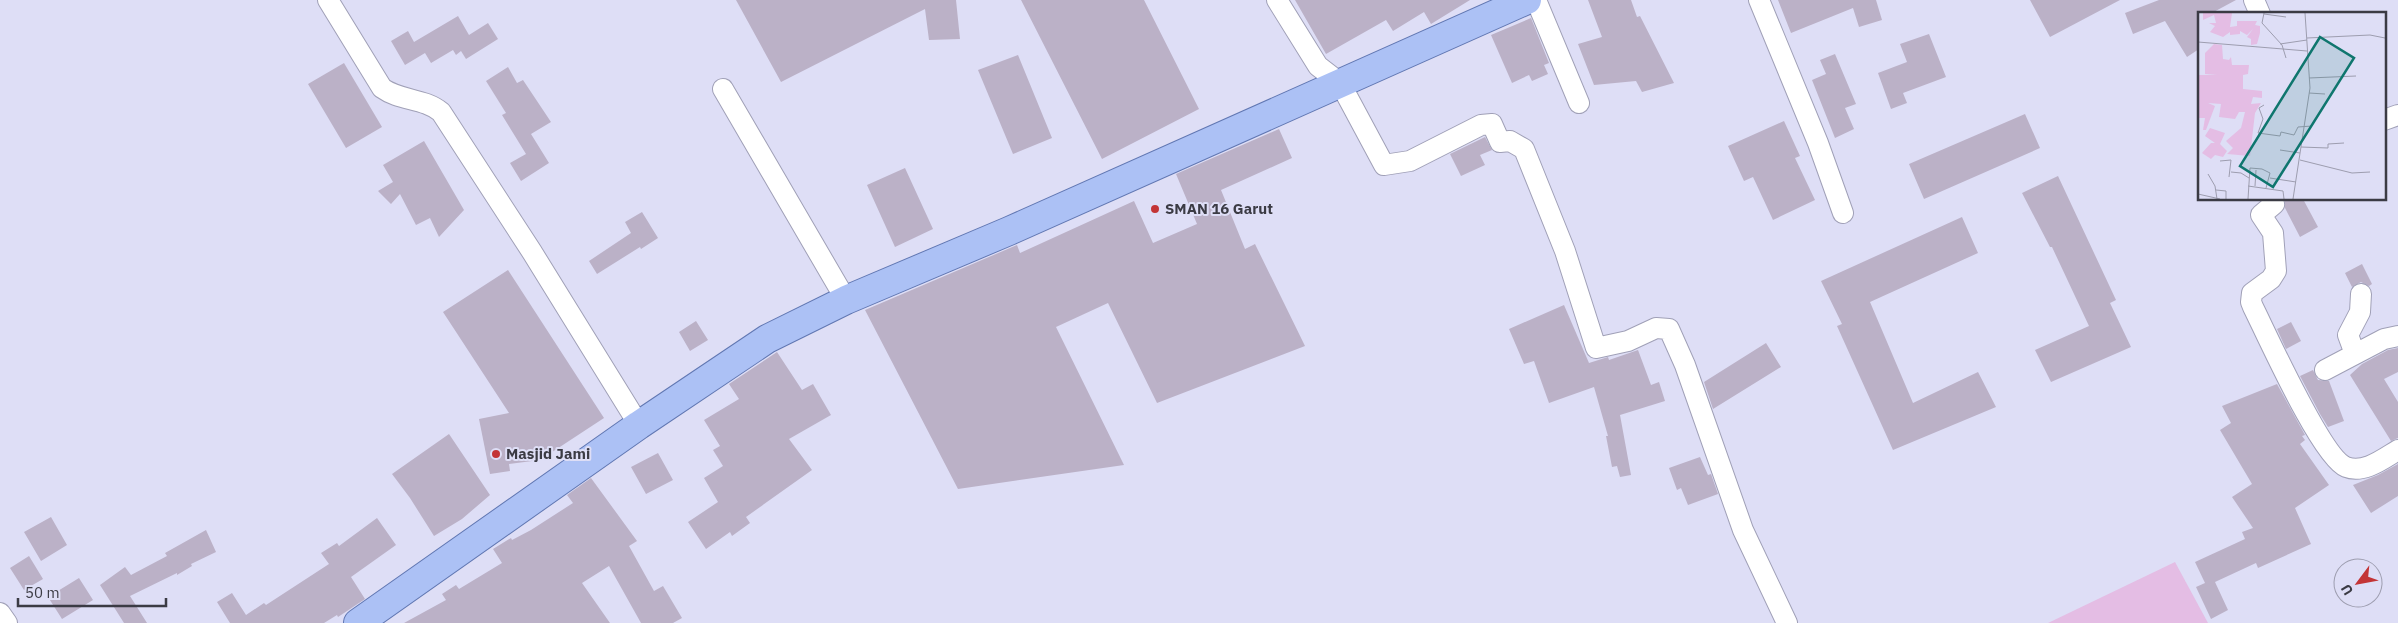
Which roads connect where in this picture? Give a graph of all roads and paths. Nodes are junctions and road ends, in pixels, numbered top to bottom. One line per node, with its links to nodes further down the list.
1 (328, 0): 20 (street)
2 (1277, 0): 8 (street)
3 (1526, 0): 8 (main road)
4 (1536, 0): 10 (street)
5 (1759, 0): 14 (street)
6 (2254, 0): 7 (street)
7 (2259, 12)
8 (1340, 83): 16 (main road); 25 (street)
9 (723, 89): 16 (street)
10 (1579, 103)
11 (2398, 114): 12 (street)
12 (2386, 119)
13 (2272, 200): 21 (street)
14 (1844, 213)
15 (2361, 294): 18 (street)
16 (846, 300): 20 (main road)
17 (2398, 336): 18 (street)
18 (2355, 354): 19 (street)
19 (2325, 370)
20 (639, 426): 24 (main road)
21 (2398, 450)
22 (0, 613): 23 (street)
23 (7, 623)
24 (358, 623)
25 (1787, 623)

